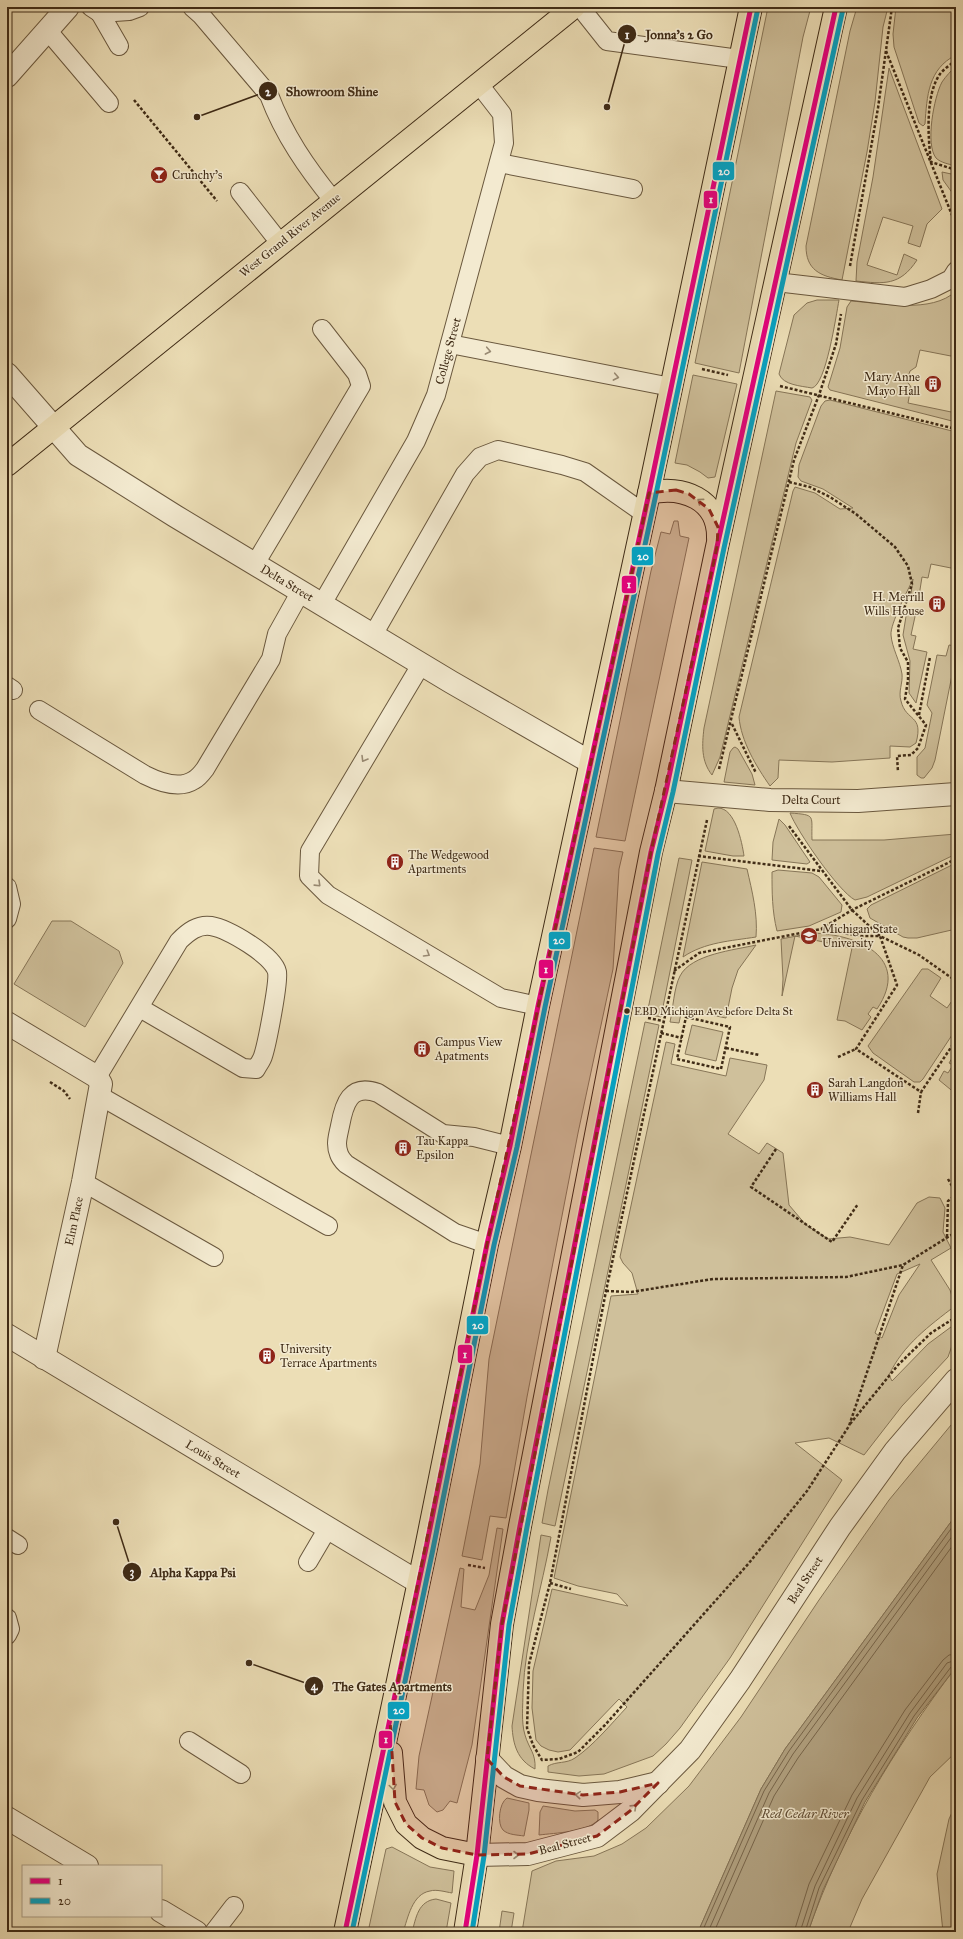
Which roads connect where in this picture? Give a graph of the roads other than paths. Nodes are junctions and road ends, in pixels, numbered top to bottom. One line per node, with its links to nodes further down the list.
1 (68, 7): 9 (street)
2 (140, 7): 8 (lane)
3 (192, 7): 18 (lane)
4 (574, 7): 13 (main road, West Grand River Avenue)
5 (580, 7): 11 (lane)
6 (751, 7): 11 (main road)
7 (836, 7): 21 (main road)
8 (95, 10): 10 (lane)
9 (48, 31): 12 (street); 14 (lane)
10 (119, 46)
11 (739, 59): 25 (main road)
12 (7, 76)
13 (478, 83): 15 (lane, College Street); 18 (main road, West Grand River Avenue)
14 (109, 103)
15 (499, 163): 16 (lane); 23 (lane, College Street)
16 (633, 189)
17 (240, 192): 19 (lane)
18 (333, 200): 19 (main road, West Grand River Avenue)
19 (280, 243): 26 (main road, West Grand River Avenue)
20 (956, 271): 21 (lane)
21 (776, 282): 30 (main road)
22 (322, 329): 31 (lane)
23 (450, 344): 25 (lane, one-way to 25); 33 (lane, College Street)
24 (7, 374): 26 (street, Delta Street)
25 (671, 387): 28 (main road)
26 (54, 428): 27 (main road, West Grand River Avenue); 31 (street, Delta Street)
27 (7, 465)
28 (649, 493): 29 (main road); 30 (main road, one-way to 28)
29 (645, 514): 34 (lane); 37 (main road)
30 (717, 547): 38 (main road)
31 (255, 564): 32 (street, Delta Street)
32 (301, 591): 33 (street, Delta Street); 36 (lane)
33 (322, 604): 34 (street, Delta Street)
34 (373, 635): 35 (street, Delta Street)
35 (422, 663): 37 (street, Delta Street); 42 (lane, one-way to 42)
36 (39, 710)
37 (590, 762): 42 (main road)
38 (666, 791): 39 (street, Delta Court); 61 (main road)
39 (956, 794)
40 (7, 887): 41 (lane)
41 (7, 919)
42 (538, 1006): 46 (main road)
43 (140, 1008): 43 (lane); 45 (lane)
44 (7, 1023): 45 (street)
45 (100, 1086): 47 (street, Elm Place); 48 (lane)
46 (510, 1146): 49 (main road); 49 (lane)
47 (83, 1182): 50 (lane); 52 (street, Elm Place)
48 (328, 1226)
49 (487, 1244): 56 (main road)
50 (214, 1257)
51 (7, 1335): 52 (street, Louis Street)
52 (44, 1358): 54 (street, Louis Street)
53 (956, 1380): 63 (street, Beal Street)
54 (328, 1528): 55 (lane); 56 (street, Louis Street)
55 (308, 1562)
56 (418, 1582): 59 (main road)
57 (7, 1618): 58 (lane)
58 (7, 1636)
59 (390, 1720): 65 (main road, one-way to 65); 71 (main road)
60 (189, 1740): 62 (lane)
61 (487, 1759): 63 (street, one-way to 61); 65 (main road)
62 (241, 1774)
63 (658, 1783): 65 (street, Beal Street, one-way to 63)
64 (7, 1818): 66 (street)
65 (477, 1855): 72 (main road)
66 (85, 1865)
67 (234, 1906): 70 (lane)
68 (162, 1912): 69 (street)
69 (196, 1932)
70 (214, 1932)
71 (345, 1932)
72 (465, 1932)

